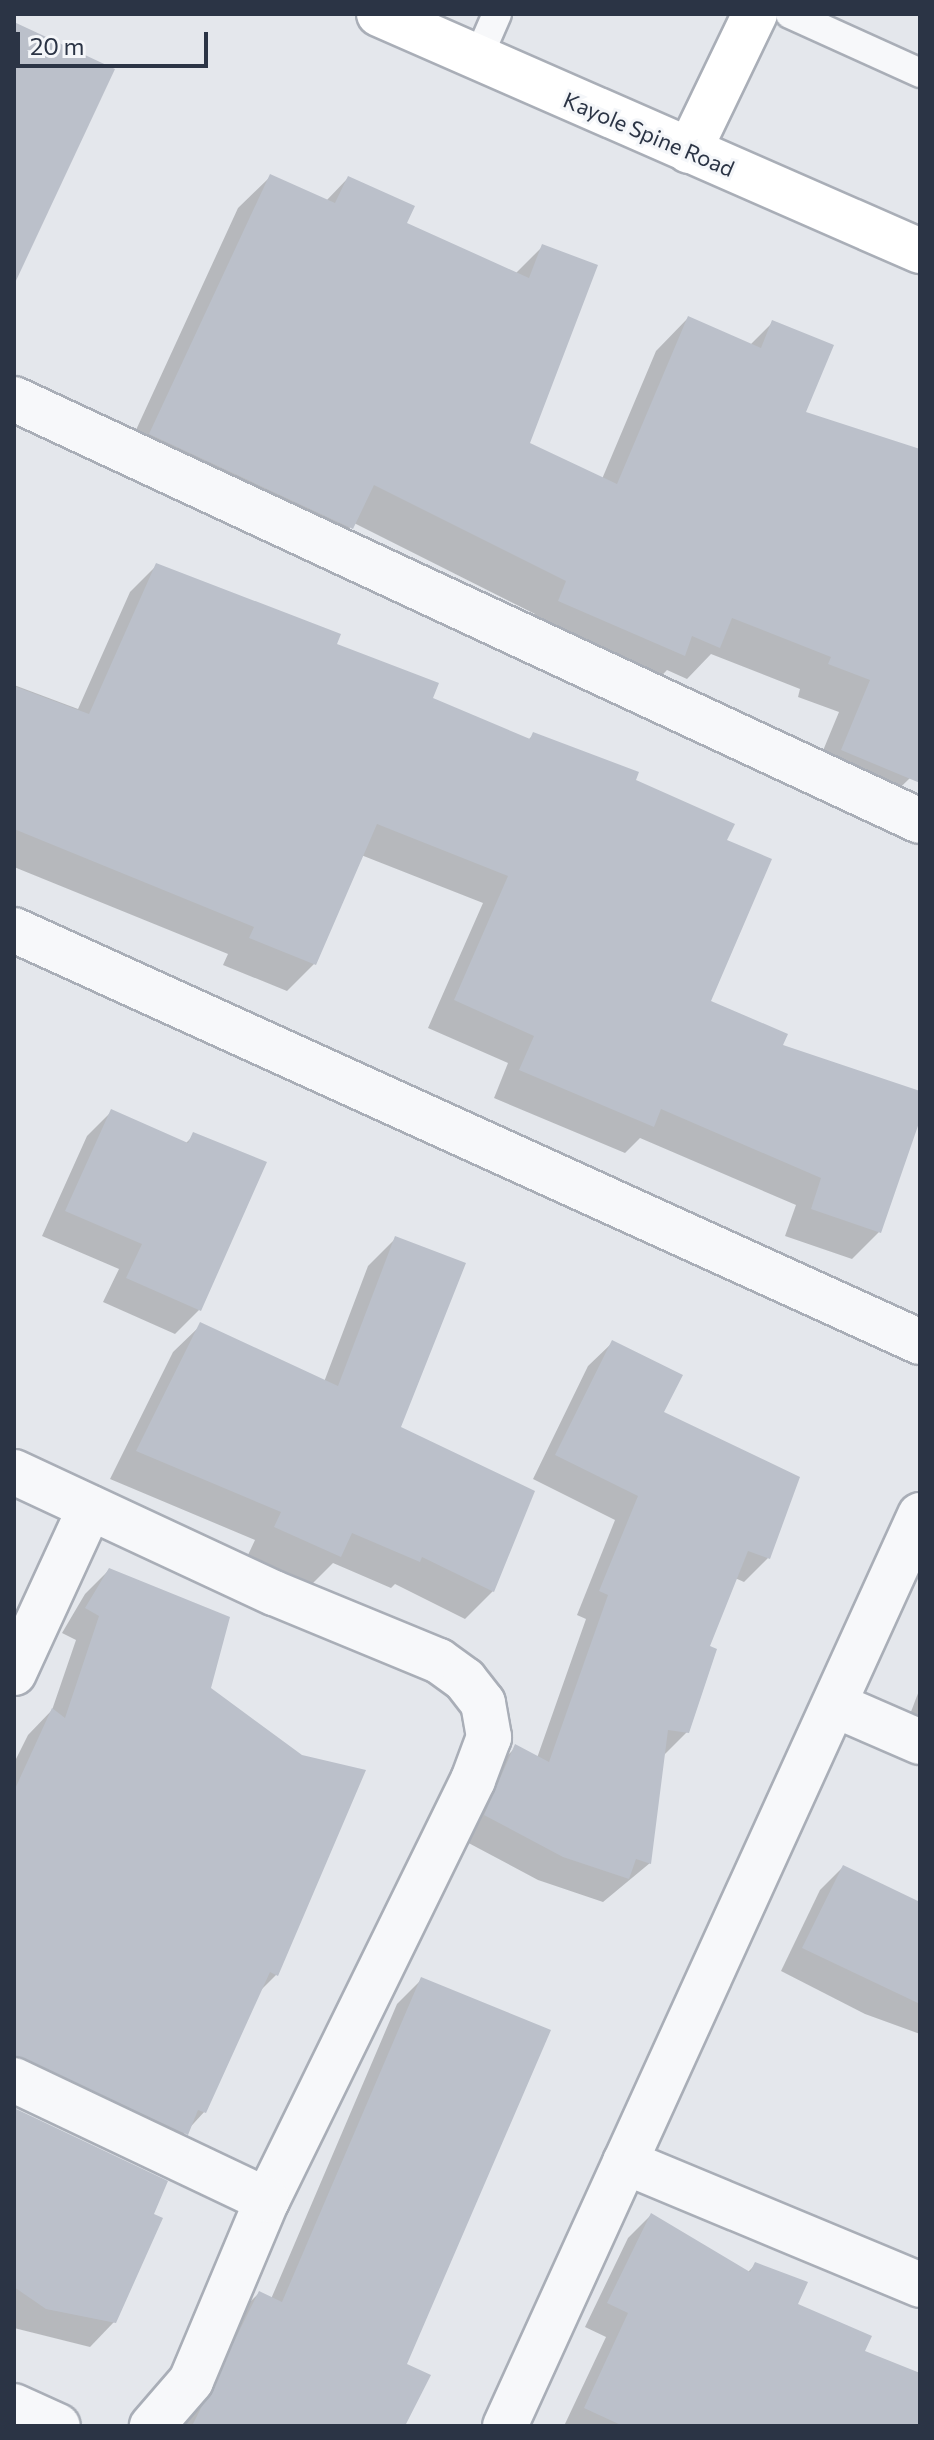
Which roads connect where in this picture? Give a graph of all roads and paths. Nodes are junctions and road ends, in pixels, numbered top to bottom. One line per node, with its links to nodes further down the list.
1 (379, 14): 5 (main road, Kayole Spine Road)
2 (497, 14): 5 (lane)
3 (755, 14): 7 (main road)
4 (790, 14): 6 (lane)
5 (477, 60): 7 (main road, Kayole Spine Road)
6 (920, 73)
7 (689, 151): 8 (main road, Kayole Spine Road)
8 (920, 251)
9 (14, 399): 10 (street)
10 (920, 821)
11 (14, 930): 12 (street)
12 (920, 1342)
13 (14, 1472): 14 (street)
14 (90, 1508): 16 (street); 21 (street)
15 (920, 1515): 17 (street)
16 (14, 1673)
17 (835, 1705): 18 (street); 20 (street)
18 (920, 1742)
19 (14, 2080): 21 (street)
20 (625, 2162): 22 (street); 26 (street)
21 (267, 2200): 25 (street)
22 (920, 2285)
23 (14, 2406): 24 (street)
24 (58, 2426)
25 (152, 2426)
26 (505, 2426)

